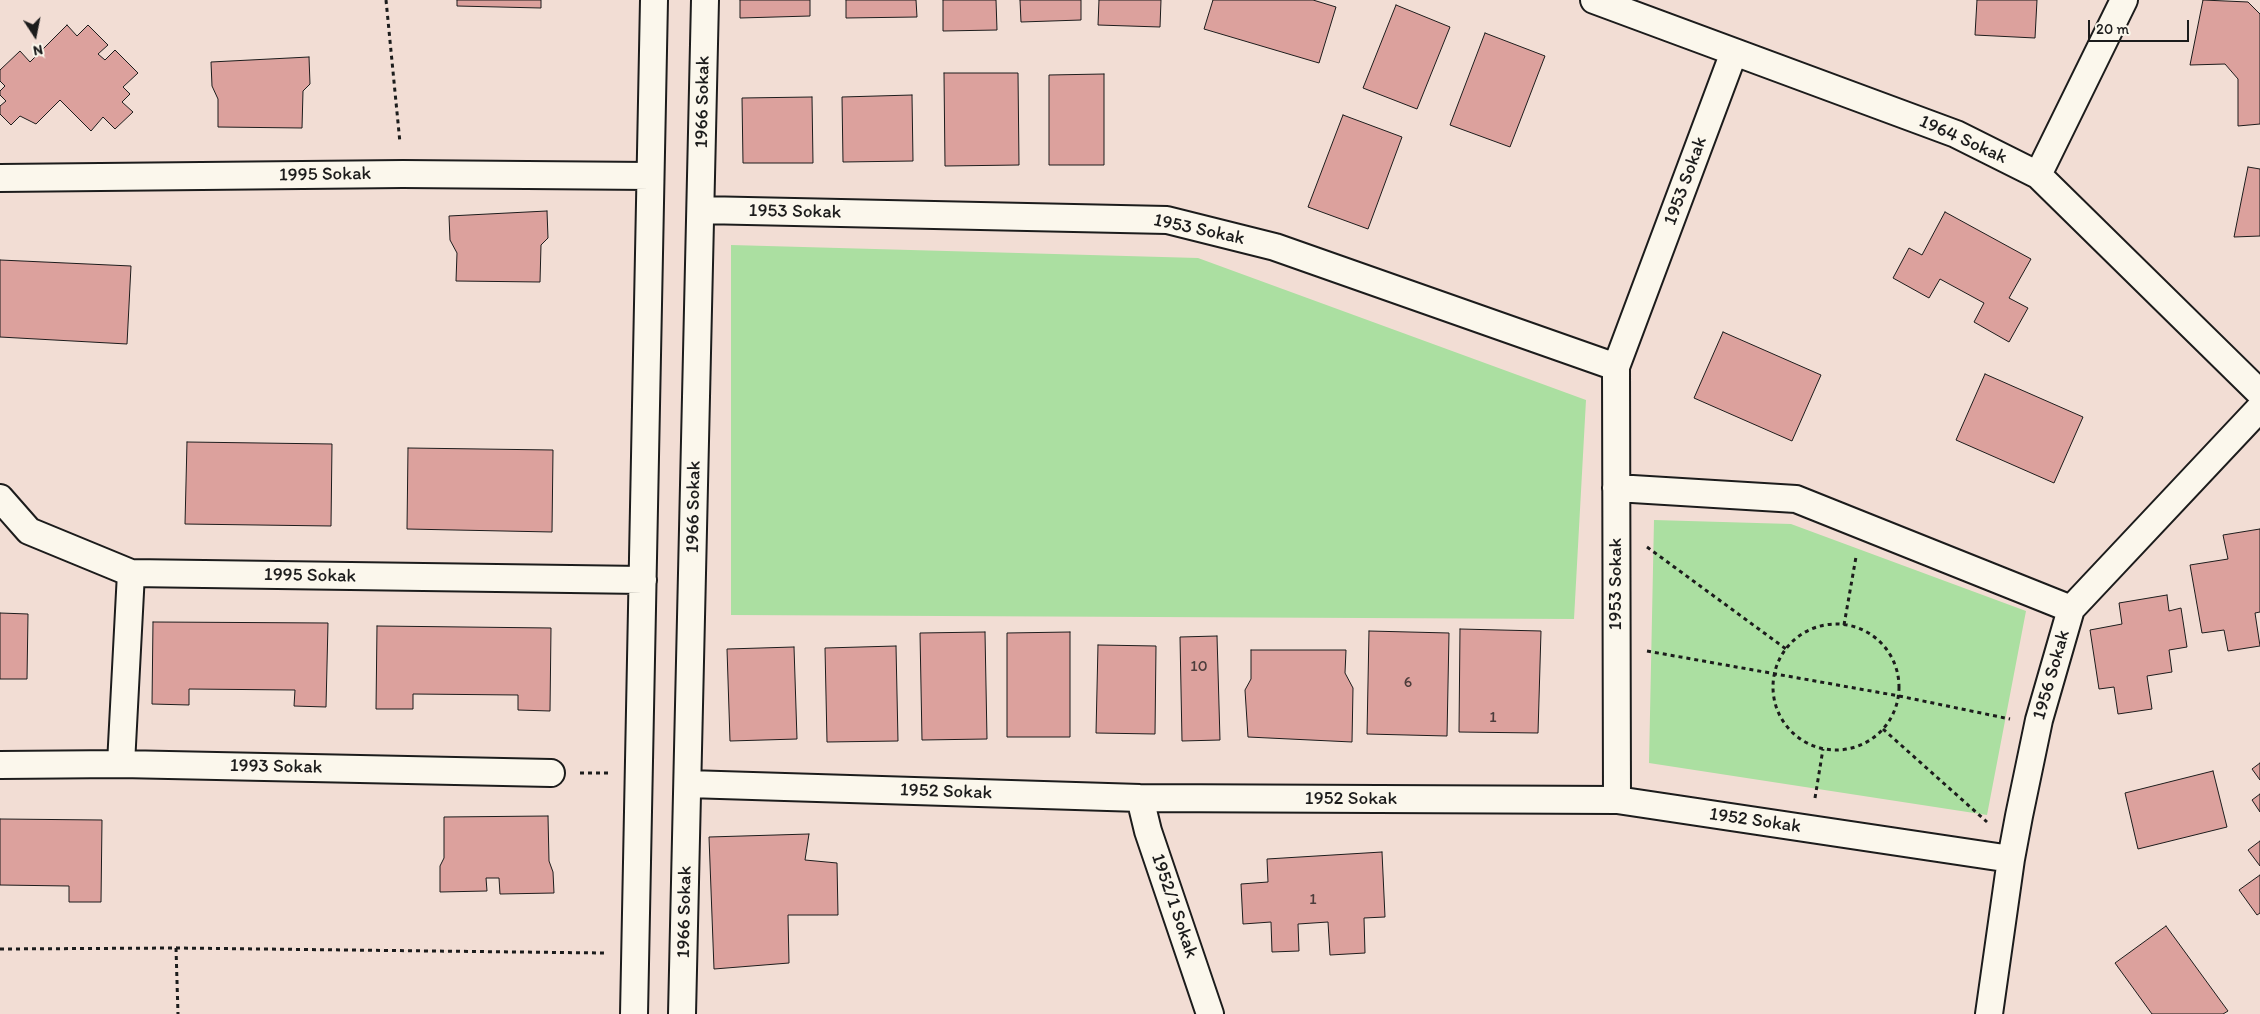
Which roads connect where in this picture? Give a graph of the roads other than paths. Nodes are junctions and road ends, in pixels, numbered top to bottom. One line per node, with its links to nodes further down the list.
1 (654, 0): 7 (street)
2 (706, 0): 9 (street, 1966 Sokak)
3 (1594, 0): 5 (street, 1964 Sokak)
4 (2124, 0): 6 (street)
5 (1734, 52): 6 (street, 1964 Sokak); 10 (street, 1953 Sokak)
6 (2038, 175): 11 (street, 1964 Sokak)
7 (650, 176): 8 (street, 1995 Sokak); 16 (street)
8 (0, 178)
9 (700, 210): 10 (street, 1953 Sokak); 21 (street, 1966 Sokak)
10 (1616, 367): 13 (street, 1953 Sokak)
11 (2260, 393)
12 (2260, 408): 17 (street, 1956 Sokak)
13 (1616, 488): 17 (street); 23 (street, 1953 Sokak)
14 (0, 498): 15 (street, 1995 Sokak)
15 (131, 573): 16 (street, 1995 Sokak); 18 (street)
16 (643, 580): 25 (street)
17 (2071, 608): 24 (street, 1956 Sokak)
18 (121, 764): 19 (street, 1993 Sokak); 20 (street, 1993 Sokak)
19 (0, 766)
20 (552, 773)
21 (688, 784): 22 (street, 1952 Sokak); 26 (street, 1966 Sokak)
22 (1140, 798): 23 (street, 1952 Sokak); 27 (street, 1952/1 Sokak)
23 (1617, 800): 24 (street, 1952 Sokak)
24 (2011, 859): 28 (street, 1956 Sokak)
25 (634, 1014)
26 (682, 1014)
27 (1210, 1014)
28 (1989, 1014)

